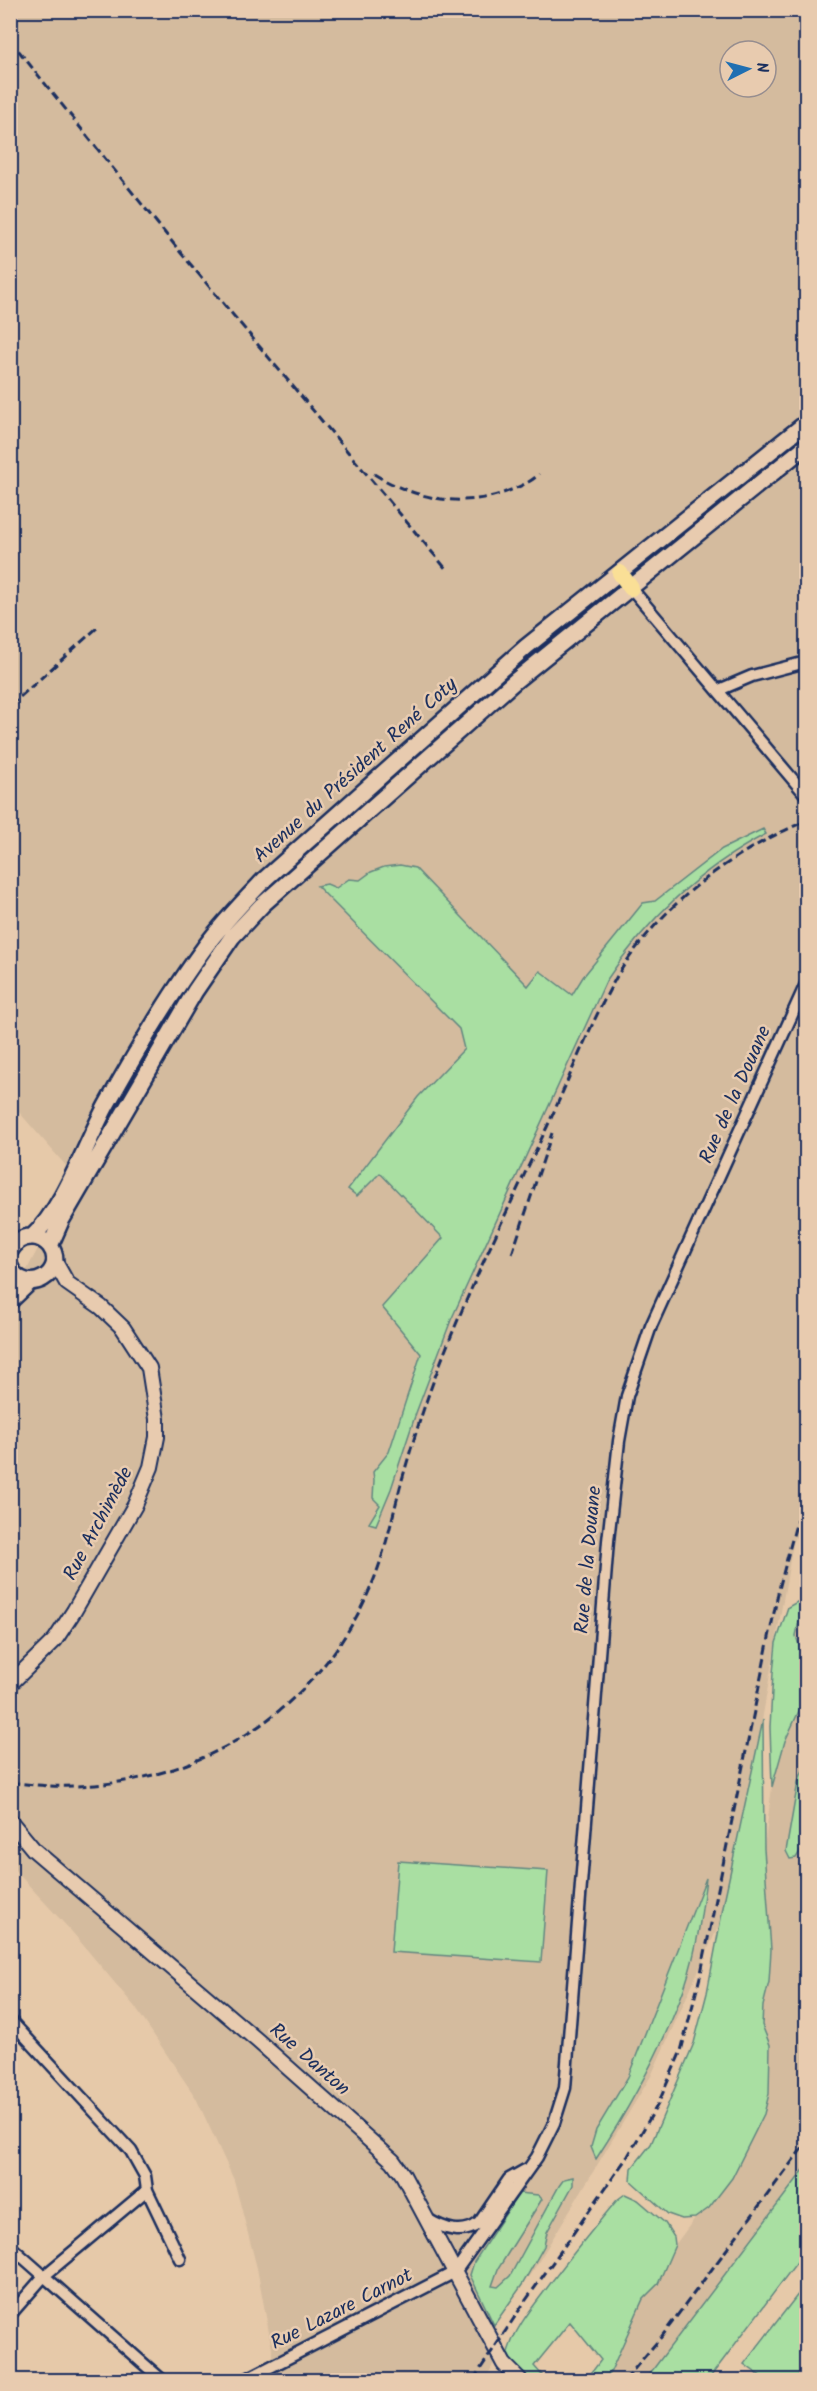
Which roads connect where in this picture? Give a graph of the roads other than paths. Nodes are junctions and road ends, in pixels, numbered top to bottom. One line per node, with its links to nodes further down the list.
1 (807, 423): 3 (main road, Avenue du Président René Coty)
2 (807, 446): 4 (main road, Avenue du Président René Coty)
3 (620, 573): 4 (main road); 9 (main road, Avenue du Président René Coty)
4 (631, 588): 6 (street); 10 (main road, Avenue du Président René Coty)
5 (807, 662): 6 (street)
6 (719, 690): 7 (street)
7 (807, 795)
8 (807, 984): 18 (street, Rue de la Douane)
9 (18, 1241): 10 (main road)
10 (52, 1253): 12 (main road, Avenue du Président René Coty); 13 (street, Rue Archimède)
11 (11, 1273): 12 (main road)
12 (34, 1282): 13 (street); 14 (main road, Avenue du Président René Coty)
13 (67, 1283): 15 (street, Rue Archimède)
14 (10, 1301)
15 (10, 1684)
16 (10, 1821): 20 (street, Rue Danton)
17 (10, 2020): 19 (street)
18 (528, 2168): 20 (street, Rue de la Douane); 23 (street, Rue de la Douane)
19 (147, 2190): 22 (street); 24 (street)
20 (425, 2217): 23 (street, Rue Danton)
21 (10, 2246): 24 (street)
22 (180, 2259)
23 (455, 2272): 27 (street, Rue Lazare Carnot); 28 (street, Rue Danton)
24 (44, 2276): 25 (street); 26 (street)
25 (10, 2315)
26 (162, 2380)
27 (245, 2380)
28 (520, 2380)

